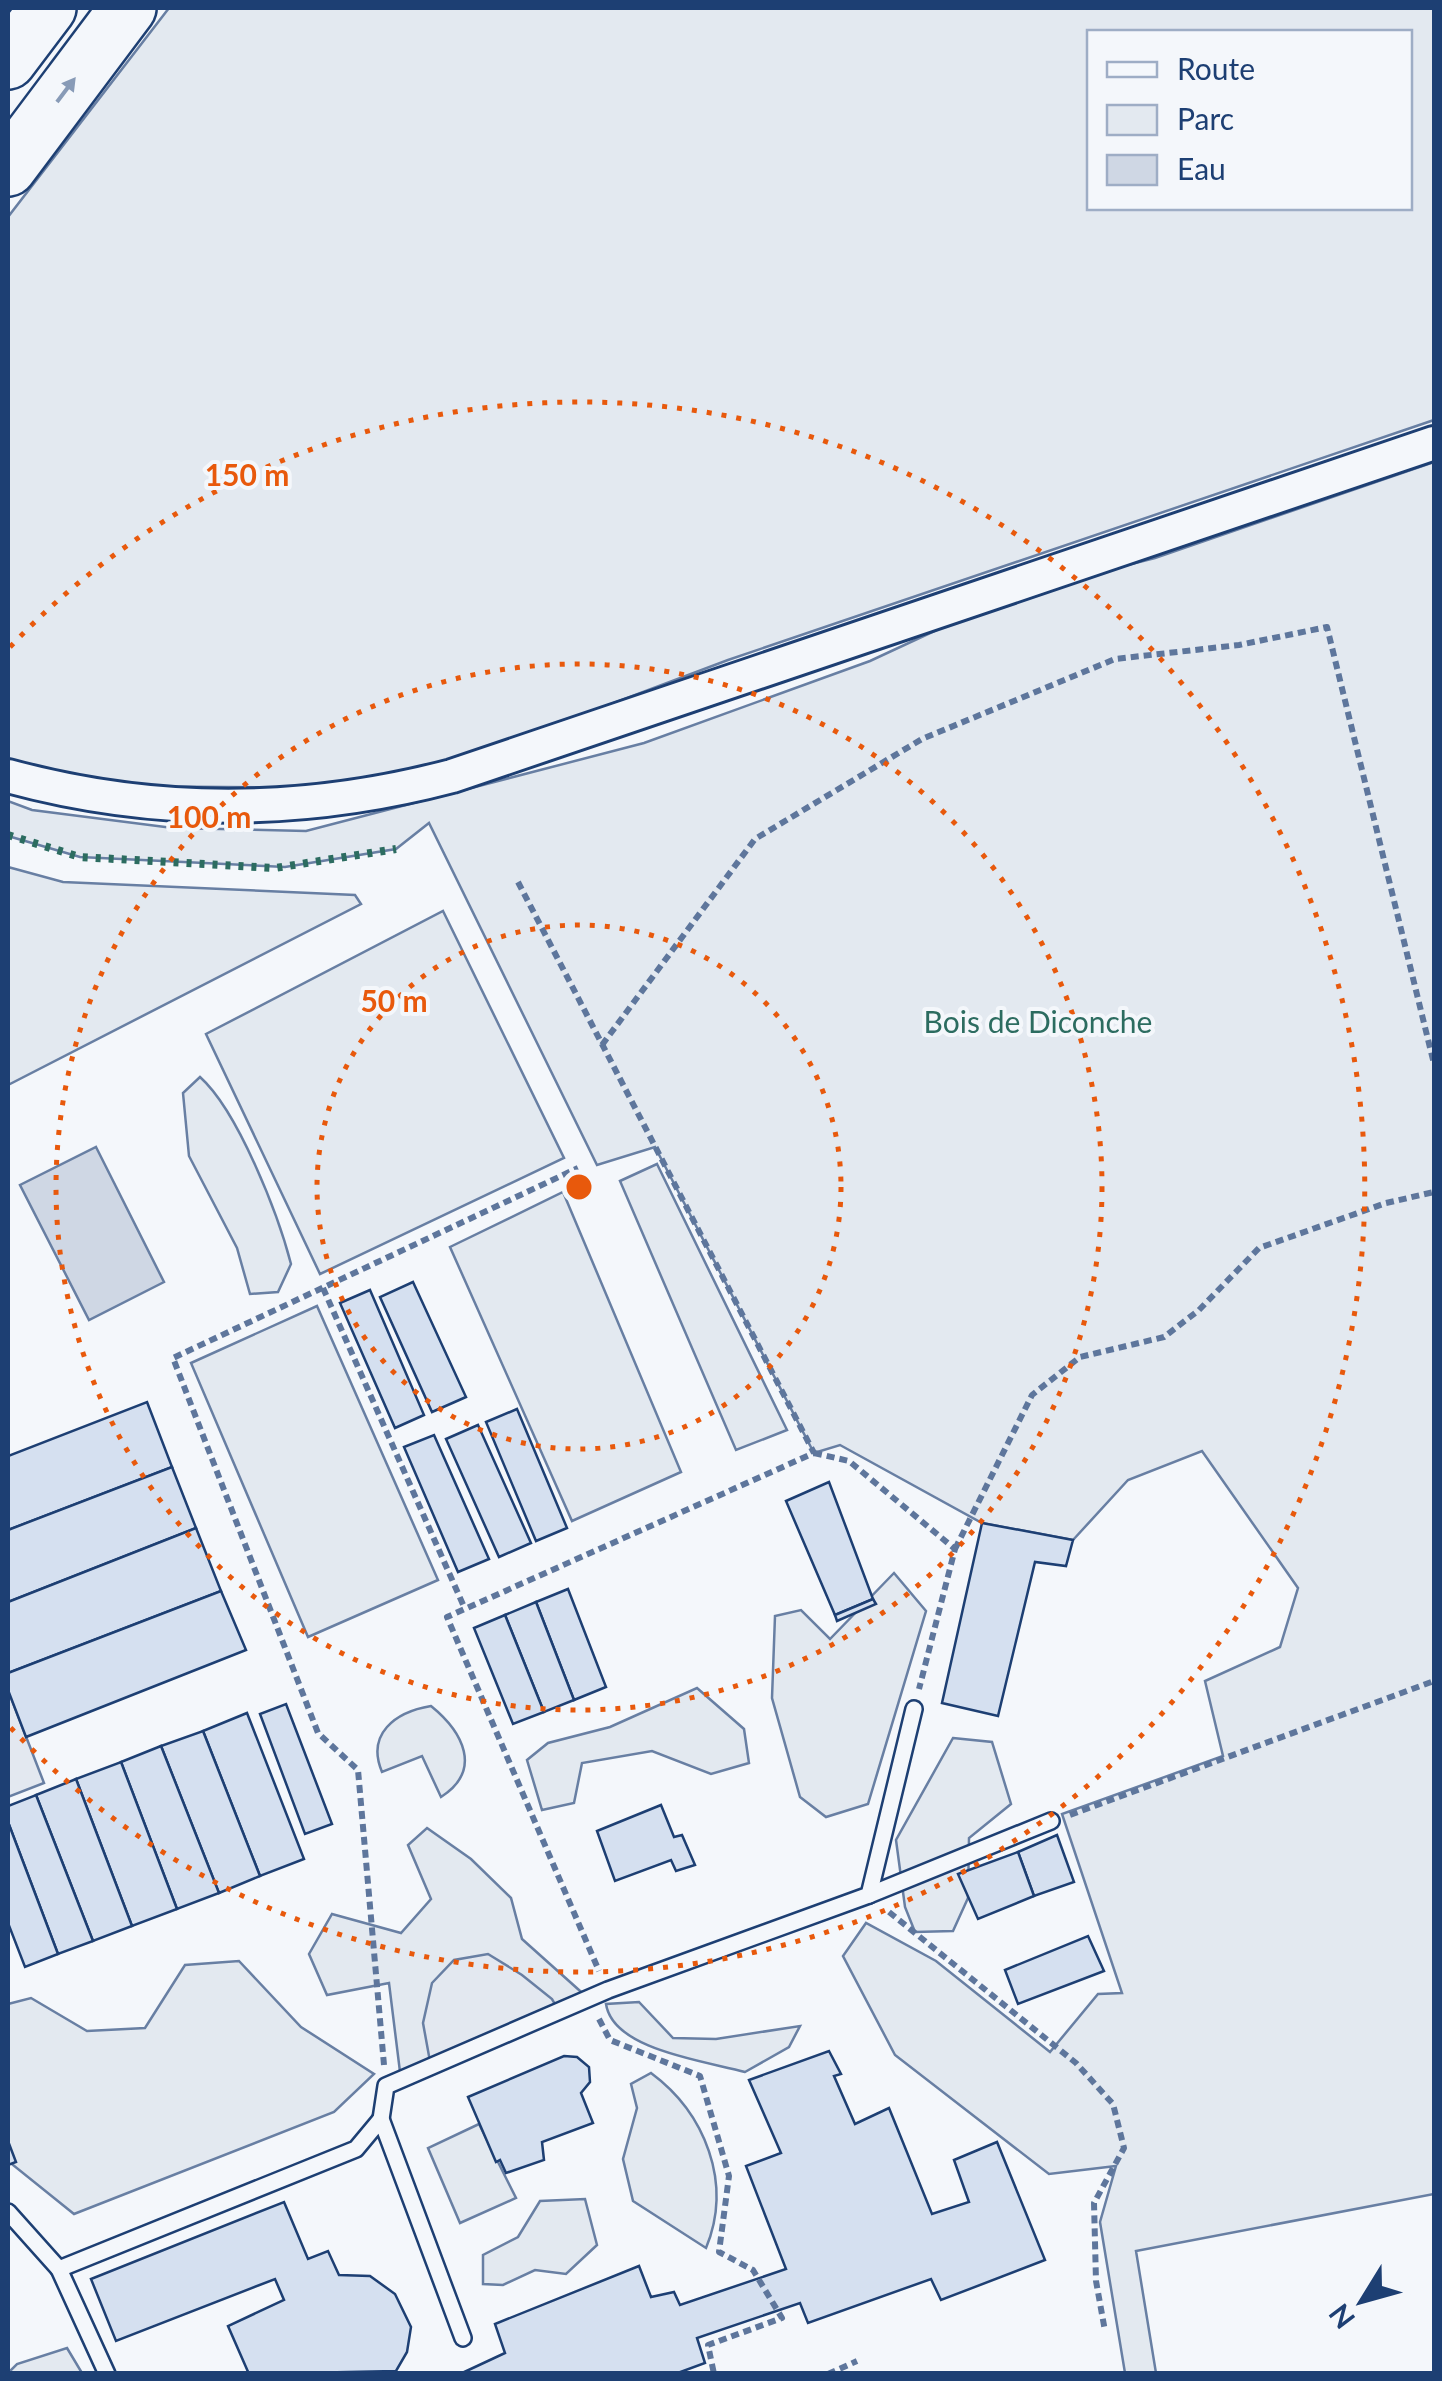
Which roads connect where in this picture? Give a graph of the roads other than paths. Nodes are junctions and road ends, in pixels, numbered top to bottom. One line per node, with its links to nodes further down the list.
1 (48, 8): 3 (highway)
2 (128, 8): 4 (highway, one-way to 2)
3 (8, 61)
4 (8, 168)
5 (1434, 442): 6 (street)
6 (8, 776)
7 (914, 1709): 9 (lane)
8 (1051, 1822): 9 (lane)
9 (869, 1895): 10 (lane)
10 (382, 2119): 12 (lane); 13 (lane)
11 (8, 2212): 12 (lane)
12 (59, 2269): 14 (lane)
13 (463, 2338)
14 (107, 2374)

